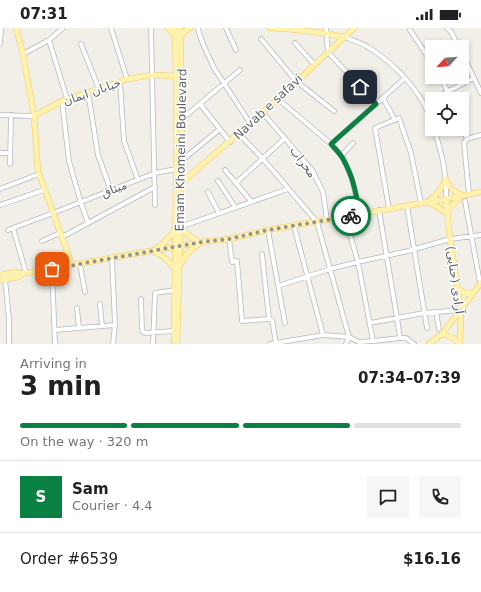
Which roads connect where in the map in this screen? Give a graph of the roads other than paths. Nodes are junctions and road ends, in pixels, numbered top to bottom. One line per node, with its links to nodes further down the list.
1 (1, 28): 24 (street)
2 (17, 28): 29 (main road)
3 (63, 28): 21 (street)
4 (111, 28): 37 (street)
5 (151, 28): 33 (street)
6 (168, 28): 19 (main road)
7 (175, 28): 19 (main road, Emam Khomeini Boulevard)
8 (180, 28): 19 (main road, Emam Khomeini Boulevard)
9 (190, 28): 19 (main road)
10 (198, 28): 40 (street)
11 (226, 28): 26 (street)
12 (270, 28): 15 (main road)
13 (354, 28): 18 (main road, Navab e safavi)
14 (447, 28): 22 (street)
15 (298, 29): 16 (main road)
16 (326, 30): 18 (main road); 27 (street)
17 (410, 30): 28 (street)
18 (345, 37): 27 (main road, Navab e safavi); 35 (street)
19 (178, 38): 34 (main road, Emam Khomeini Boulevard); 58 (main road, Emam Khomeini Boulevard)
20 (261, 39): 38 (street)
21 (49, 40): 29 (street); 48 (street)
22 (455, 40)
23 (295, 43): 30 (street)
24 (0, 44)
25 (81, 44): 42 (street)
26 (236, 50)
27 (328, 52): 30 (main road, Navab e safavi); 50 (street)
28 (425, 52)
29 (23, 54): 57 (main road)
30 (314, 64): 38 (main road, Navab e safavi)
31 (469, 68): 36 (street)
32 (240, 70): 40 (street)
33 (153, 75): 34 (main road, خیابان ایمان); 37 (main road, خیابان ایمان); 78 (street)
34 (176, 76): 79 (main road, Emam Khomeini Boulevard)
35 (405, 78): 46 (street); 51 (street)
36 (474, 78): 44 (street); 45 (street)
37 (127, 79): 39 (main road, خیابان ایمان)
38 (296, 80): 47 (main road, Navab e safavi); 53 (street)
39 (120, 82): 42 (main road, خیابان ایمان); 81 (street)
40 (225, 83): 49 (street); 60 (street)
41 (444, 84): 44 (street)
42 (99, 89): 43 (main road, خیابان ایمان)
43 (88, 92): 48 (main road, خیابان ایمان); 90 (street)
44 (448, 92)
45 (481, 93)
46 (383, 98): 50 (street); 59 (street)
47 (278, 99): 54 (main road, Navab e safavi); 69 (street)
48 (65, 100): 57 (main road, خیابان ایمان); 98 (street)
49 (200, 104): 58 (street); 61 (street)
50 (376, 104): 69 (street)
51 (423, 104): 52 (street)
52 (425, 108)
53 (334, 111)
54 (262, 112): 60 (main road, Navab e safavi); 66 (street, محراب)
55 (0, 115): 56 (street)
56 (11, 115): 57 (street); 72 (street)
57 (34, 116): 80 (main road)
58 (182, 119): 75 (main road, Emam Khomeini Boulevard)
59 (395, 120): 100 (street); 105 (street)
60 (250, 123): 62 (main road, Navab e safavi)
61 (220, 130): 68 (street); 75 (street)
62 (239, 134): 68 (main road, Navab e safavi); 74 (street)
63 (481, 135): 67 (street)
64 (436, 136): 82 (street)
65 (466, 136): 67 (street)
66 (285, 138): 74 (street); 112 (street, محراب)
67 (467, 139): 93 (street)
68 (230, 142): 84 (main road, Navab e safavi)
69 (331, 144): 73 (street)
70 (353, 144): 73 (street)
71 (0, 153): 72 (street)
72 (10, 153): 76 (street)
73 (342, 156): 109 (street)
74 (263, 159): 85 (street); 87 (street)
75 (181, 161): 79 (main road, Emam Khomeini Boulevard)
76 (10, 164)
77 (225, 170): 85 (street)
78 (155, 173): 79 (street, میثاق); 81 (street, میثاق); 86 (street)
79 (178, 173): 84 (main road, Emam Khomeini Boulevard)
80 (39, 174): 88 (street); 89 (main road)
81 (138, 180): 90 (street, میثاق)
82 (446, 180): 94 (main road); 95 (street); 99 (main road)
83 (218, 181): 104 (street)
84 (179, 183): 117 (main road, Emam Khomeini Boulevard)
85 (236, 183): 96 (street)
86 (155, 187): 102 (street); 114 (street)
87 (288, 188): 96 (street); 113 (street)
88 (0, 189)
89 (44, 190): 101 (street); 107 (main road)
90 (111, 191): 98 (street, میثاق)
91 (208, 192): 108 (street)
92 (481, 192): 93 (main road)
93 (469, 194): 94 (main road)
94 (462, 195): 95 (main road); 110 (main road)
95 (446, 199): 99 (main road); 110 (main road, آزادی (حنایی))
96 (251, 201): 104 (street)
97 (465, 201): 122 (street)
98 (81, 202): 107 (street, میثاق); 114 (street)
99 (428, 202): 100 (main road); 110 (main road)
100 (421, 203): 103 (main road)
101 (0, 205)
102 (155, 205)
103 (407, 206): 105 (main road); 128 (street)
104 (235, 207): 108 (street)
105 (389, 209): 106 (main road)
106 (380, 210): 109 (main road); 131 (street)
107 (53, 213): 116 (street, میثاق); 120 (main road)
108 (219, 213): 117 (street)
109 (359, 214): 111 (main road)
110 (447, 214): 124 (main road, آزادی (حنایی))
111 (345, 217): 112 (main road); 133 (street)
112 (327, 220): 113 (main road)
113 (316, 222): 115 (main road); 138 (street)
114 (88, 223): 120 (street)
115 (294, 226): 119 (main road); 141 (street)
116 (13, 228): 118 (street, میثاق); 139 (street)
117 (178, 228): 126 (main road); 127 (main road, Emam Khomeini Boulevard); 129 (main road)
118 (8, 230)
119 (268, 230): 123 (main road); 144 (street)
120 (61, 235): 125 (street); 135 (main road)
121 (481, 235): 122 (street)
122 (471, 236): 124 (street); 143 (street)
123 (229, 239): 126 (main road); 156 (street)
124 (450, 239): 128 (street); 145 (main road, آزادی (حنایی))
125 (42, 242)
126 (202, 242): 127 (main road); 136 (main road)
127 (177, 247): 129 (main road); 136 (main road, Emam Khomeini Boulevard)
128 (415, 249): 131 (street); 154 (street)
129 (153, 251): 132 (main road); 136 (main road)
130 (262, 254): 156 (street)
131 (387, 255): 133 (street); 155 (street)
132 (112, 258): 134 (main road); 159 (street)
133 (358, 262): 138 (street); 158 (street)
134 (80, 264): 135 (main road); 148 (street)
135 (72, 265): 137 (main road)
136 (177, 268): 146 (main road, Emam Khomeini Boulevard); 177 (main road, Emam Khomeini Boulevard)
137 (52, 269): 139 (main road); 163 (street)
138 (330, 269): 141 (street); 168 (street)
139 (24, 273): 140 (main road); 142 (main road)
140 (0, 275)
141 (308, 276): 144 (street); 167 (street)
142 (3, 280): 172 (street)
143 (480, 283): 147 (main road)
144 (278, 286): 157 (street)
145 (457, 287): 147 (main road); 152 (main road, آزادی (حنایی))
146 (175, 290): 164 (main road, Emam Khomeini Boulevard); 166 (street)
147 (474, 291): 152 (main road)
148 (85, 292)
149 (141, 299): 166 (street)
150 (100, 304): 160 (street)
151 (77, 308): 161 (street)
152 (461, 310): 153 (street); 165 (main road); 182 (main road, آزادی (حنایی))
153 (436, 312): 154 (street); 165 (street)
154 (424, 313): 155 (street); 162 (street)
155 (397, 318): 158 (street); 169 (street)
156 (269, 319): 171 (street)
157 (285, 323)
158 (370, 323): 170 (street)
159 (115, 325): 160 (street); 174 (street)
160 (102, 326): 161 (street)
161 (79, 328): 163 (street)
162 (427, 328)
163 (55, 330): 173 (street)
164 (174, 331): 166 (street); 176 (main road, Emam Khomeini Boulevard)
165 (440, 331): 181 (main road); 182 (main road)
166 (153, 332): 175 (street)
167 (323, 335): 168 (street); 171 (street)
168 (349, 337): 170 (street); 179 (street)
169 (400, 338): 170 (street); 180 (street)
170 (373, 341)
171 (276, 343): 178 (street)
172 (9, 344)
173 (56, 344)
174 (113, 344)
175 (153, 344)
176 (174, 344)
177 (177, 344)
178 (270, 344)
179 (346, 344)
180 (414, 344)
181 (429, 344)
182 (460, 344)

